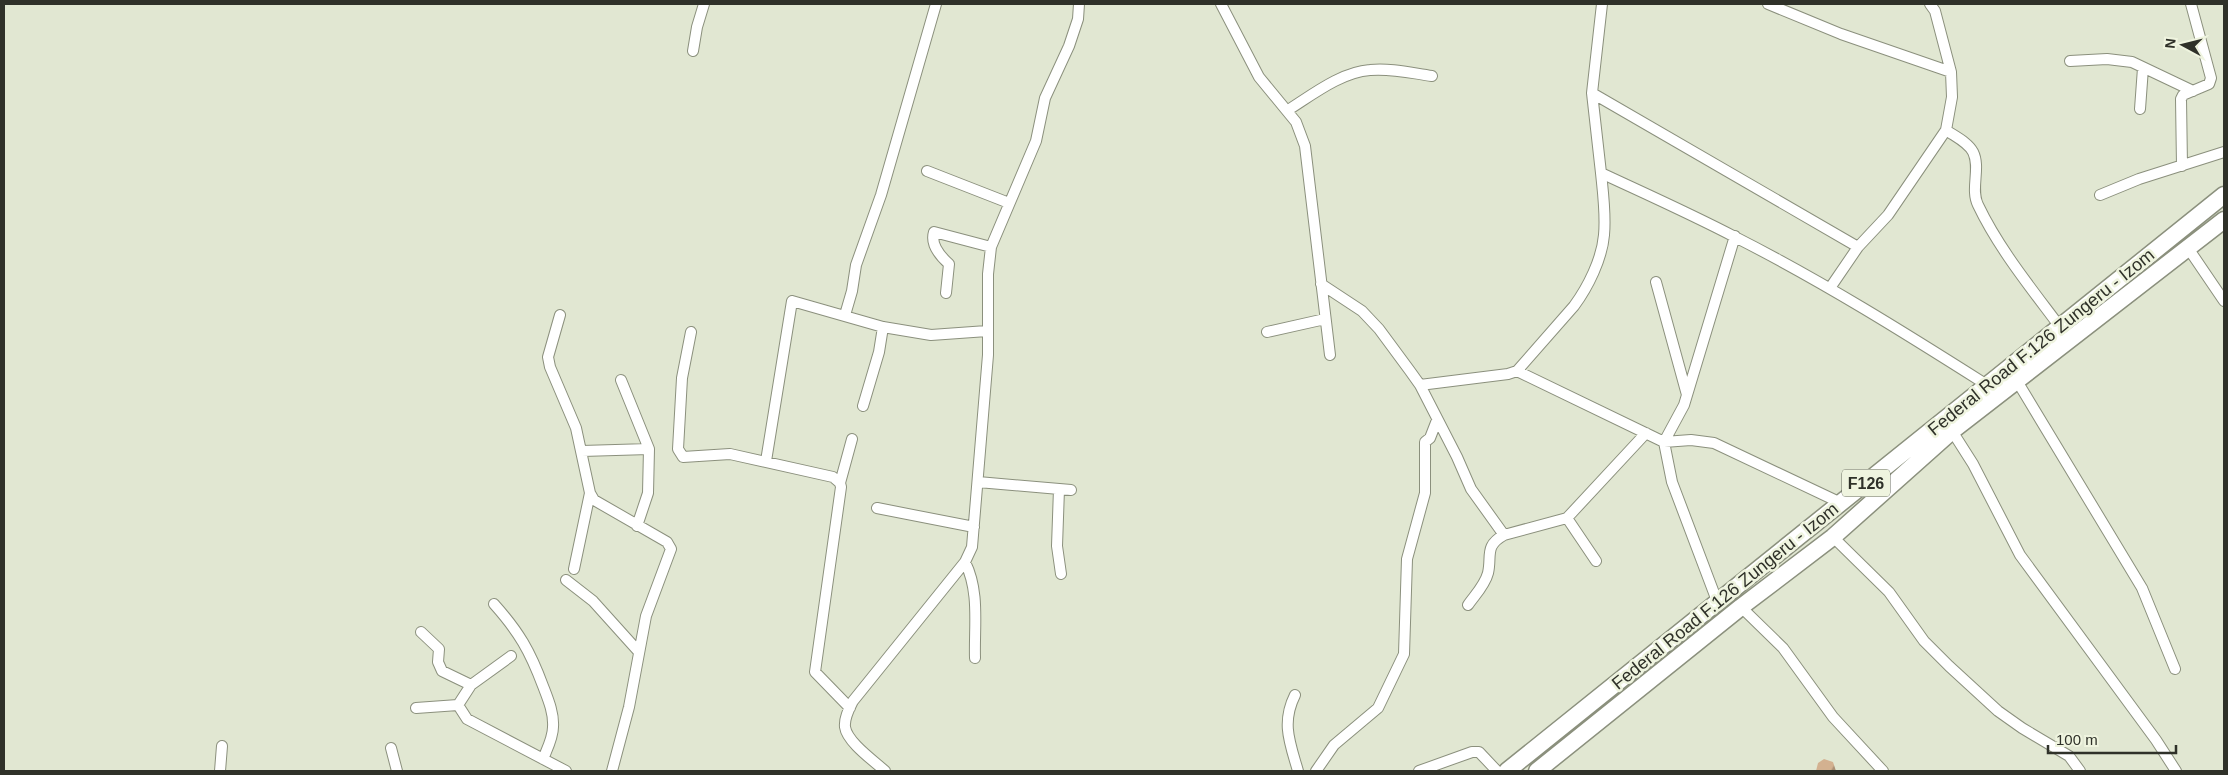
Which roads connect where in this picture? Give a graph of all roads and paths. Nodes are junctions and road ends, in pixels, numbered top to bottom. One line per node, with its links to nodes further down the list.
1 (704, 4): 10 (street)
2 (936, 4): 38 (street)
3 (1079, 4): 26 (street)
4 (1221, 4): 18 (street)
5 (1592, 4): 6 (street)
6 (1602, 4): 16 (street)
7 (1768, 4): 13 (street)
8 (1930, 4): 13 (street)
9 (2191, 4): 15 (street)
10 (693, 51)
11 (2070, 61): 12 (street)
12 (2143, 68): 15 (street); 17 (street)
13 (1951, 72): 19 (street)
14 (1432, 76): 18 (street)
15 (2193, 91): 21 (street)
16 (1592, 93): 23 (street); 30 (street)
17 (2140, 109)
18 (1288, 110): 33 (street)
19 (1946, 130): 30 (street); 41 (street)
20 (2224, 152): 21 (street)
21 (2182, 166): 24 (street)
22 (926, 171): 26 (street)
23 (1602, 173): 28 (street); 46 (street)
24 (2100, 195)
25 (2224, 195): 41 (main road, Federal Road F.126 Zungeru - Izom / F126)
26 (1009, 203): 29 (street)
27 (2224, 220): 31 (main road, Federal Road F.126 Zungeru - Izom / F126)
28 (1735, 236): 34 (street); 51 (street)
29 (992, 247): 35 (street); 42 (street)
30 (1858, 247): 34 (street)
31 (2188, 248): 36 (street); 48 (main road, Federal Road F.126 Zungeru - Izom / F126)
32 (1656, 282): 51 (street)
33 (1321, 284): 39 (street); 49 (street)
34 (1830, 288): 50 (street)
35 (946, 293)
36 (2224, 301)
37 (560, 314): 59 (street)
38 (845, 315): 40 (street); 60 (street)
39 (1325, 319): 44 (street); 45 (street)
40 (883, 327): 42 (street); 52 (street)
41 (2060, 327): 50 (main road, Federal Road F.126 Zungeru - Izom / F126)
42 (987, 331): 61 (street)
43 (691, 332): 60 (street)
44 (1267, 332)
45 (1330, 355)
46 (1516, 371): 49 (street); 55 (street)
47 (621, 380): 58 (street)
48 (2017, 381): 54 (main road, Federal Road F.126 Zungeru - Izom / F126); 86 (street)
49 (1420, 385): 53 (street)
50 (1987, 385): 66 (main road, Federal Road F.126 Zungeru - Izom / F126)
51 (1687, 396): 57 (street)
52 (863, 406)
53 (1437, 420): 71 (street); 102 (street)
54 (1952, 431): 72 (main road, Federal Road F.126 Zungeru - Izom / F126); 108 (street)
55 (1646, 433): 57 (street); 68 (street)
56 (852, 439): 62 (street)
57 (1664, 442): 66 (street); 78 (street)
58 (648, 450): 59 (street); 69 (street)
59 (582, 451): 65 (street)
60 (766, 461): 62 (street)
61 (978, 482): 63 (street); 70 (street)
62 (840, 483): 91 (street)
63 (1059, 489): 64 (street); 76 (street)
64 (1071, 490)
65 (590, 493): 69 (street); 75 (street)
66 (1841, 503): 78 (main road, Federal Road F.126 Zungeru - Izom / F126)
67 (877, 508): 70 (street)
68 (1567, 518): 71 (street); 73 (street)
69 (637, 526): 83 (street)
70 (974, 527): 74 (street)
71 (1504, 535): 80 (street)
72 (1833, 537): 81 (main road, Federal Road F.126 Zungeru - Izom / F126); 107 (street)
73 (1596, 561)
74 (965, 562): 85 (street); 91 (street)
75 (574, 569)
76 (1062, 574)
77 (566, 580): 83 (street)
78 (1717, 601): 105 (main road, Federal Road F.126 Zungeru - Izom / F126)
79 (494, 604): 94 (street)
80 (1468, 605)
81 (1741, 607): 95 (main road, Federal Road F.126 Zungeru - Izom / F126); 106 (street)
82 (421, 632): 87 (street)
83 (638, 651): 99 (street)
84 (511, 656): 87 (street)
85 (975, 658)
86 (2175, 669)
87 (472, 685): 89 (street)
88 (1295, 695): 101 (street)
89 (458, 705): 90 (street); 94 (street)
90 (416, 708)
91 (850, 708): 100 (street)
92 (222, 746): 96 (street)
93 (391, 748): 97 (street)
94 (543, 759): 98 (street)
95 (1545, 769)
96 (220, 771)
97 (398, 771)
98 (566, 771)
99 (612, 771)
100 (885, 771)
101 (1298, 771)
102 (1316, 771)
103 (1419, 771): 104 (street)
104 (1498, 771)
105 (1507, 771)
106 (1883, 771)
107 (2080, 771)
108 (2176, 771)

